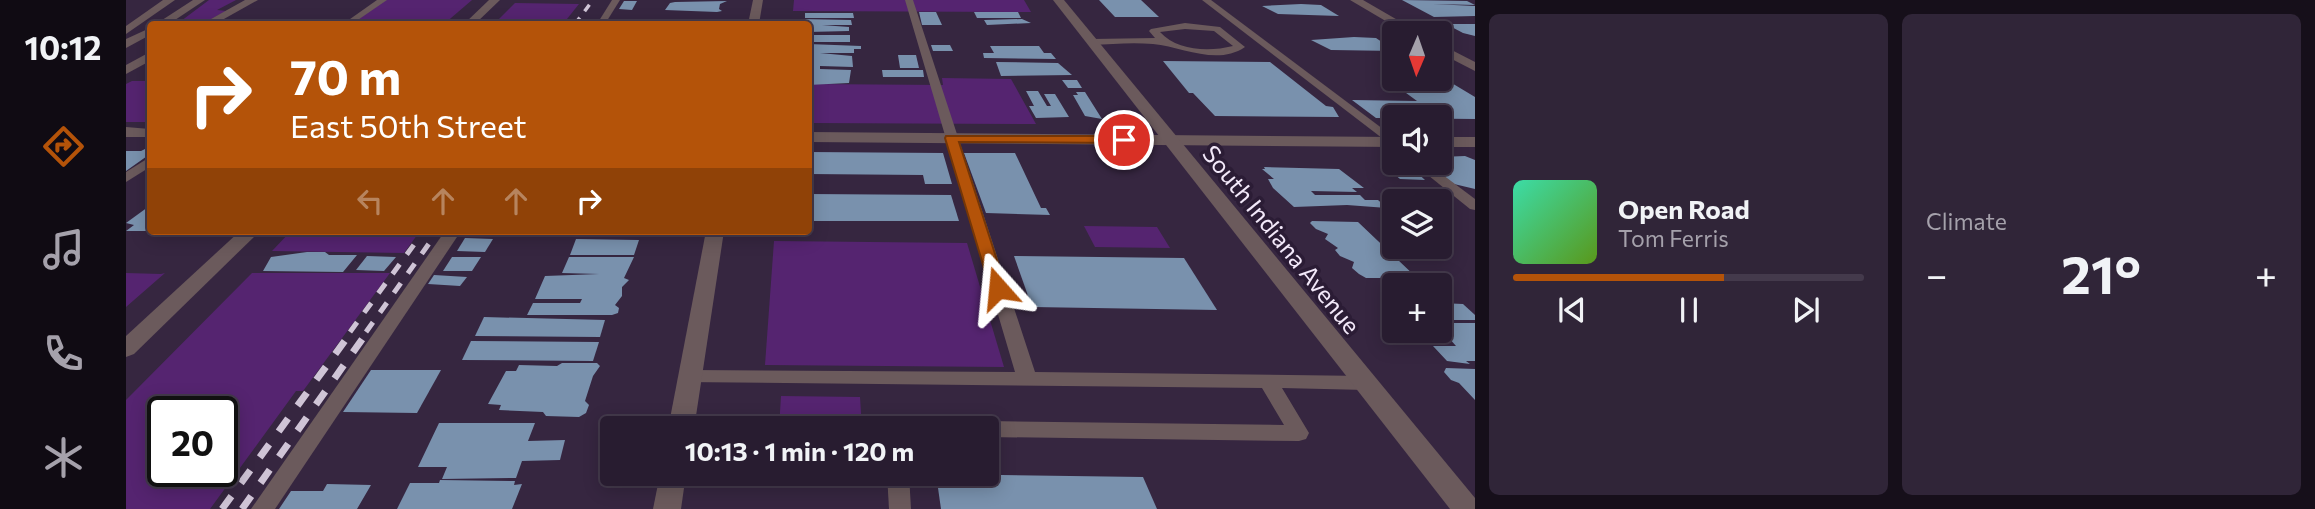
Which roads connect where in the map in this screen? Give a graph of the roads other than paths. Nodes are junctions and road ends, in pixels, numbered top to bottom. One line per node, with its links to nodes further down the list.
1 (170, 0): 21 (street)
2 (188, 0): 13 (street)
3 (200, 0): 14 (street)
4 (253, 0): 15 (street)
5 (383, 0): 16 (lane)
6 (495, 0): 17 (street)
7 (616, 0): 18 (lane)
8 (758, 0): 19 (street)
9 (909, 0): 34 (lane)
10 (1058, 0): 23 (street, South Indiana Avenue)
11 (1206, 0): 32 (lane)
12 (1355, 0): 20 (street)
13 (167, 21)
14 (168, 21)
15 (214, 21)
16 (352, 21)
17 (472, 21)
18 (603, 21)
19 (754, 21)
20 (1393, 21)
21 (126, 31)
22 (147, 33): 25 (street)
23 (1092, 41): 24 (lane); 35 (street, South Indiana Avenue)
24 (1164, 43): 24 (lane)
25 (126, 44)
26 (1452, 55): 28 (street)
27 (147, 58): 29 (street)
28 (1475, 67)
29 (126, 70)
30 (126, 132): 31 (street)
31 (147, 133)
32 (1382, 134)
33 (812, 137): 34 (street)
34 (951, 138): 35 (street); 48 (lane)
35 (1171, 140): 38 (street); 50 (street, South Indiana Avenue)
36 (1452, 142): 37 (street)
37 (1475, 142)
38 (1382, 143)
39 (147, 163): 41 (lane)
40 (1435, 175): 42 (lane)
41 (126, 178)
42 (1475, 206)
43 (247, 235): 46 (street)
44 (450, 235): 55 (lane)
45 (714, 235): 47 (street)
46 (126, 349)
47 (690, 377): 48 (lane); 51 (street)
48 (1027, 379): 49 (lane)
49 (1269, 382): 50 (lane); 52 (lane)
50 (1366, 383): 58 (street, South Indiana Avenue)
51 (683, 416)
52 (999, 429)
53 (671, 486): 56 (street)
54 (899, 486): 57 (lane)
55 (262, 509)
56 (667, 509)
57 (900, 509)
58 (1467, 509)

